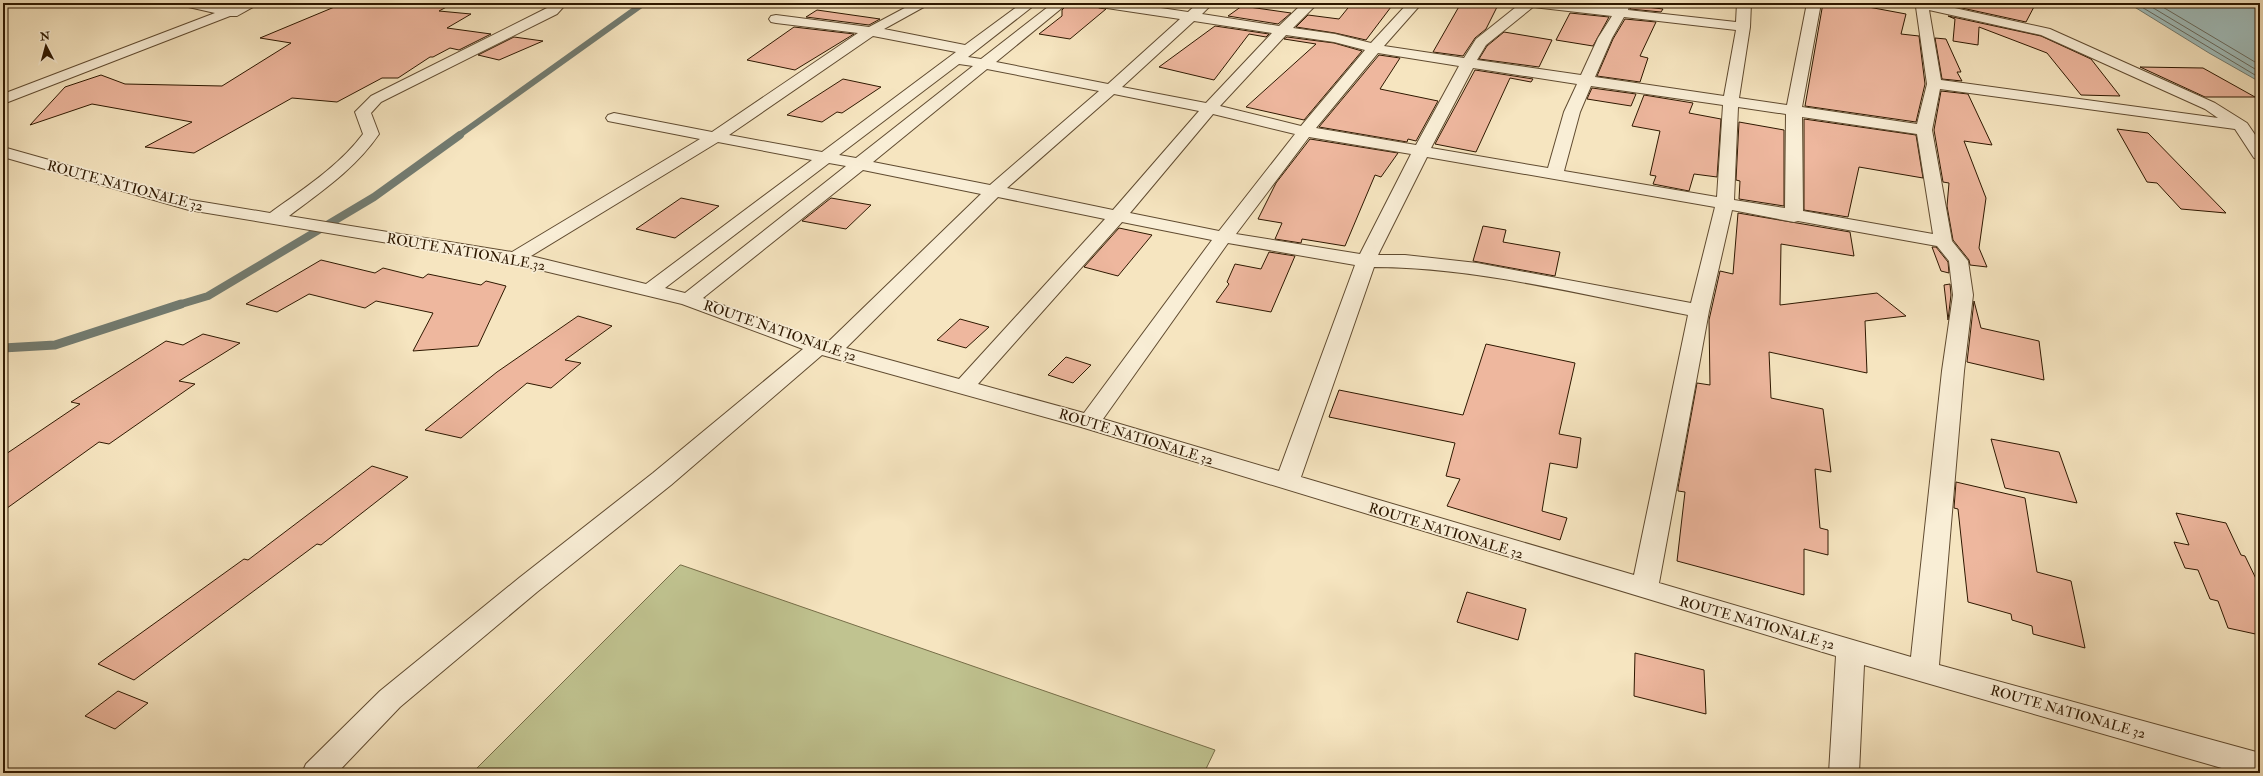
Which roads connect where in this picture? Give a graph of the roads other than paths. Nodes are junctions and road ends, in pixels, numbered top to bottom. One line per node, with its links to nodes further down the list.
1 (188, 3): 17 (street)
2 (253, 3): 17 (street)
3 (560, 3): 49 (street)
4 (924, 3): 22 (street)
5 (1030, 3): 24 (street)
6 (1061, 3): 26 (street)
7 (1100, 3): 18 (street)
8 (1206, 3): 18 (street)
9 (1311, 3): 21 (street)
10 (1415, 3): 23 (street)
11 (1530, 3): 25 (street)
12 (1534, 3): 16 (street)
13 (1744, 3): 20 (street)
14 (1814, 3): 33 (street)
15 (1918, 4): 28 (street); 35 (street)
16 (1622, 8): 20 (street); 27 (street)
17 (232, 13): 30 (street)
18 (1189, 17): 21 (street); 29 (street)
19 (776, 19): 22 (street)
20 (1743, 27): 31 (street)
21 (1281, 30): 23 (street); 32 (street)
22 (871, 31): 24 (street); 38 (street)
23 (1373, 48): 25 (street); 37 (street)
24 (963, 54): 26 (street); 42 (street)
25 (1468, 63): 27 (street); 39 (street)
26 (985, 64): 29 (street); 43 (street)
27 (1587, 80): 31 (street); 44 (street)
28 (1934, 84): 35 (street); 36 (street)
29 (1112, 89): 32 (street); 45 (street)
30 (3, 99)
31 (1732, 102): 33 (street); 46 (street)
32 (1208, 108): 37 (street); 47 (street)
33 (1794, 111): 36 (street); 48 (street)
34 (614, 118): 38 (street)
35 (2241, 126): 41 (street)
36 (1924, 130): 51 (street)
37 (1304, 131): 39 (street); 50 (street)
38 (715, 137): 42 (street); 52 (street)
39 (1422, 150): 44 (street); 53 (street)
40 (3, 152): 49 (street, ROUTE NATIONALE 32)
41 (2260, 154)
42 (826, 158): 43 (street); 54 (street)
43 (860, 164): 45 (street); 55 (street)
44 (1555, 173): 46 (street)
45 (994, 191): 47 (street); 57 (street)
46 (1725, 203): 48 (street); 56 (street)
47 (1118, 216): 50 (street); 58 (street)
48 (1794, 217): 51 (street)
49 (273, 219): 52 (street, ROUTE NATIONALE 32)
50 (1224, 237): 53 (street); 59 (street)
51 (1943, 241): 63 (street)
52 (515, 258): 54 (street, ROUTE NATIONALE 32)
53 (1366, 262): 56 (street); 60 (street)
54 (649, 291): 55 (street, ROUTE NATIONALE 32)
55 (689, 300): 57 (street, ROUTE NATIONALE 32)
56 (1700, 311): 61 (street)
57 (825, 348): 58 (street, ROUTE NATIONALE 32); 65 (street)
58 (965, 386): 59 (street, ROUTE NATIONALE 32)
59 (1089, 422): 60 (street, ROUTE NATIONALE 32)
60 (1287, 483): 61 (street, ROUTE NATIONALE 32)
61 (1644, 590): 62 (street, ROUTE NATIONALE 32)
62 (1850, 650): 63 (street, ROUTE NATIONALE 32); 66 (street)
63 (1924, 672): 64 (street, ROUTE NATIONALE 32)
64 (2260, 766)
65 (317, 773)
66 (1844, 773)

